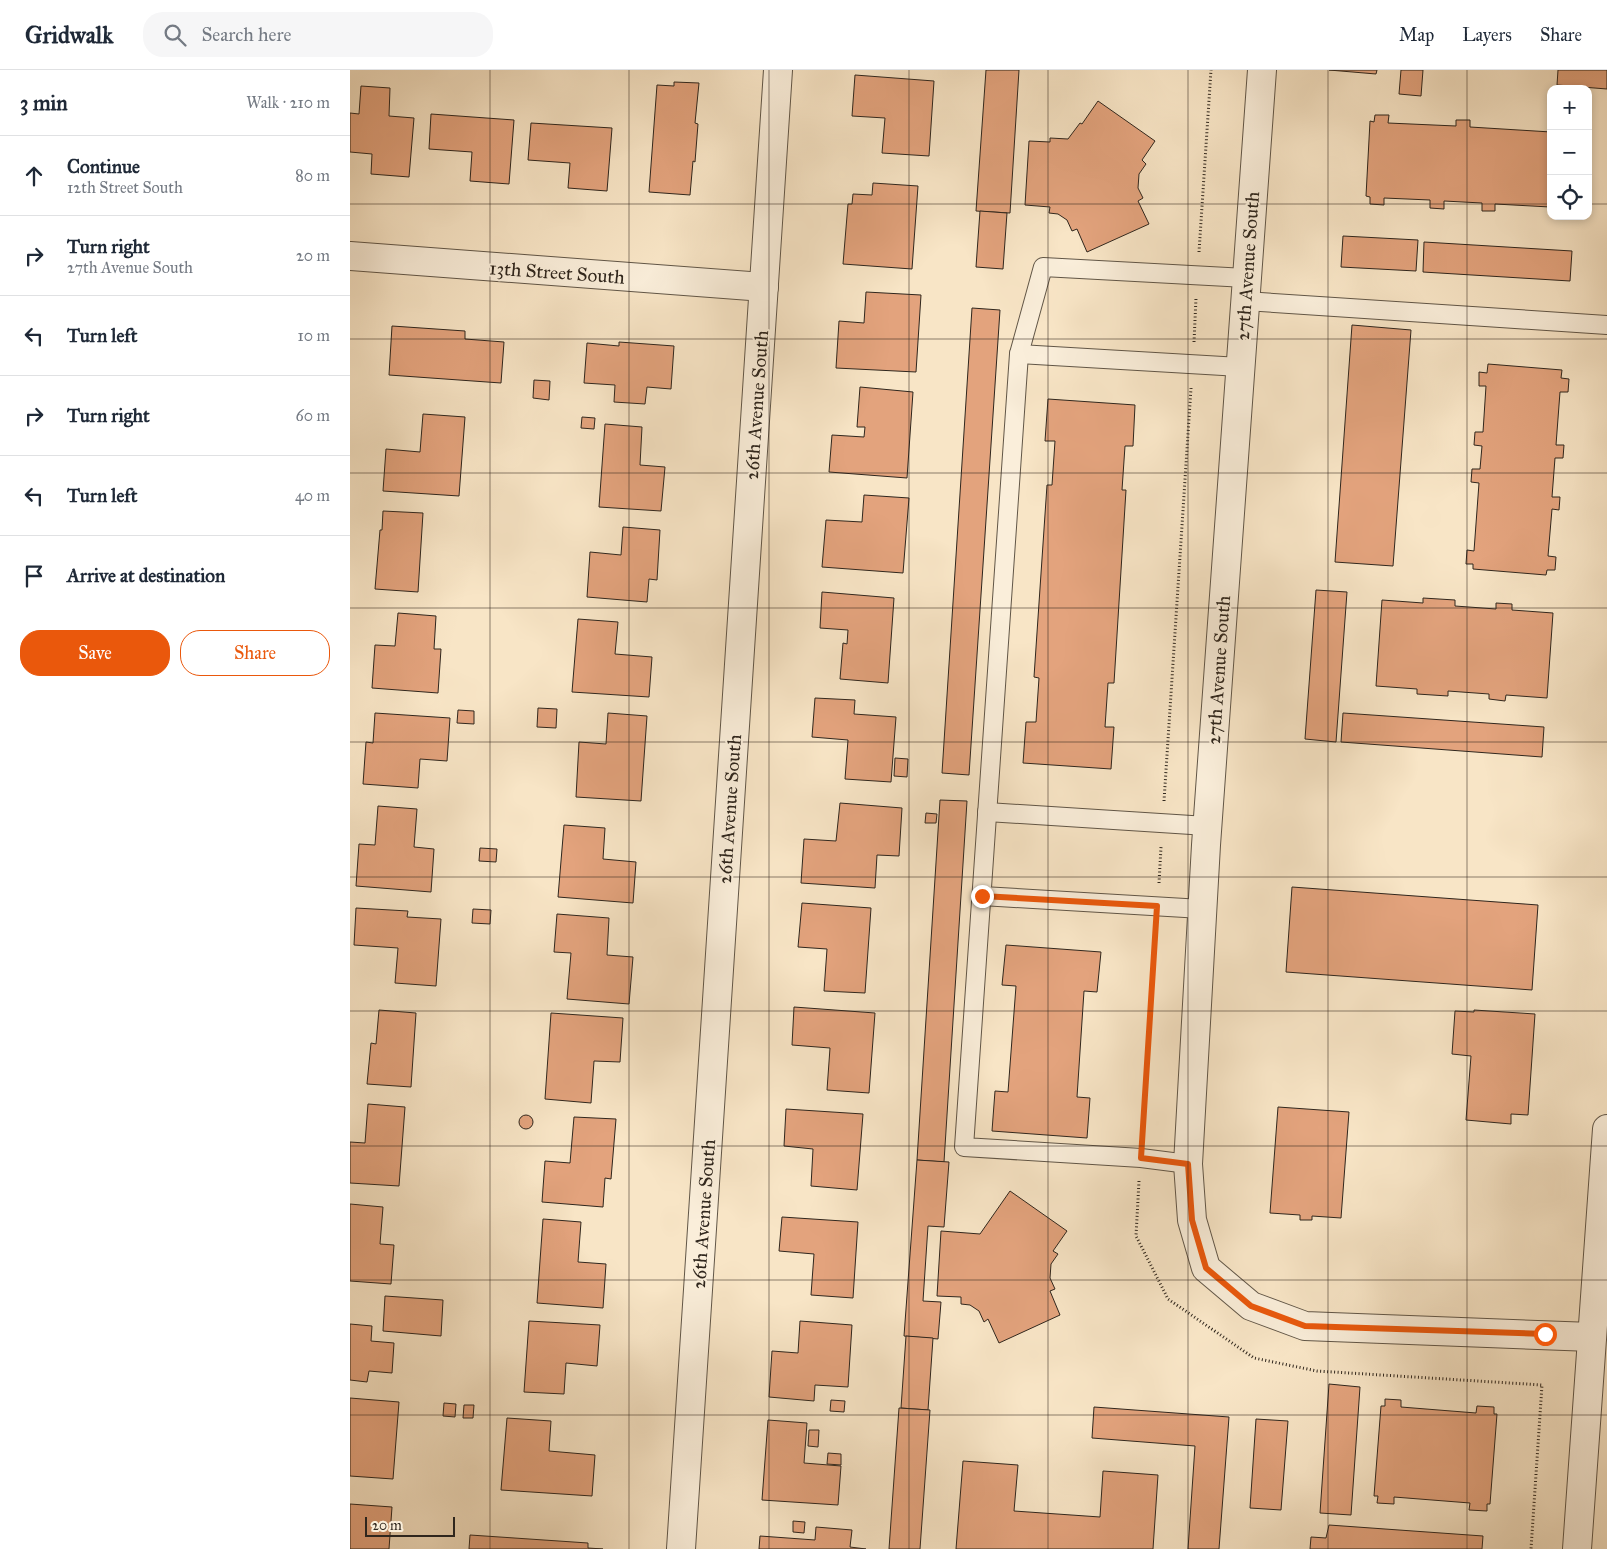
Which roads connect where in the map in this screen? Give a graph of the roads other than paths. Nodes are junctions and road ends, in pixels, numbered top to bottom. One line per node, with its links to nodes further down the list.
1 (778, 70): 4 (street, 26th Avenue South)
2 (1262, 70): 5 (street, 27th Avenue South)
3 (350, 256): 4 (street, 13th Street South)
4 (764, 287): 16 (street, 26th Avenue South)
5 (1246, 290): 6 (lane); 7 (lane); 8 (street, 27th Avenue South)
6 (1607, 325)
7 (1020, 354): 8 (lane); 9 (lane)
8 (1240, 367): 10 (street, 27th Avenue South)
9 (988, 812): 10 (lane); 11 (lane)
10 (1207, 826): 12 (street, 27th Avenue South)
11 (982, 896): 12 (lane); 14 (lane)
12 (1202, 909): 14 (street, 27th Avenue South)
13 (1607, 1129): 15 (street)
14 (1188, 1164): 15 (street, 27th Avenue South)
15 (1592, 1337): 17 (street)
16 (681, 1549)
17 (1577, 1549)

